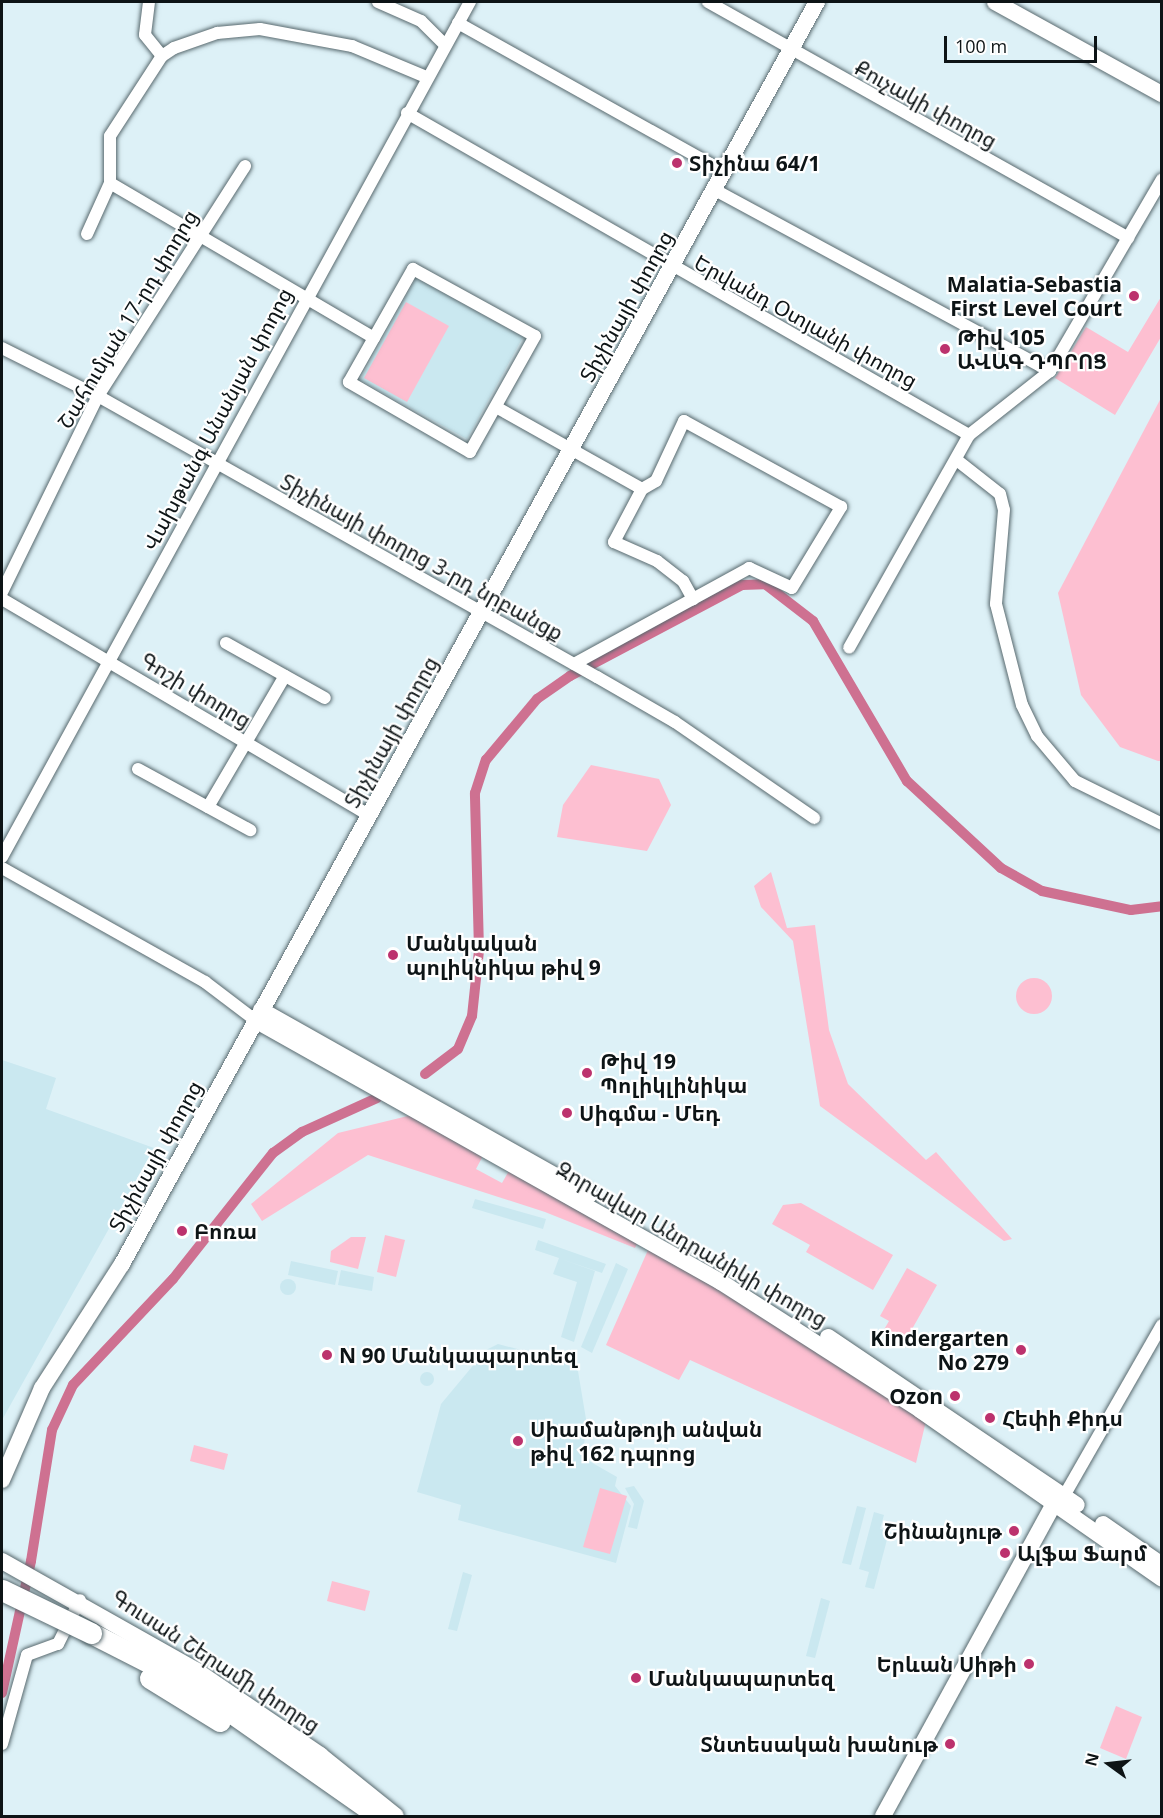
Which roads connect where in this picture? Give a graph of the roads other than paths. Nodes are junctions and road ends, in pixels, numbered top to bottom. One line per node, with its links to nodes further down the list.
1 (149, 2): 10 (street)
2 (378, 2): 8 (street)
3 (470, 2): 7 (street, Վախթանգ Անանյան փողոց)
4 (708, 2): 9 (street, Քուչակի փողոց)
5 (817, 2): 9 (main road, Տիչինայի փողոց)
6 (995, 2): 12 (main road)
7 (458, 23): 8 (street, Վախթանգ Անանյան փողոց); 15 (street)
8 (444, 44): 11 (street, Վախթանգ Անանյան փողոց)
9 (792, 46): 15 (main road, Տիչինայի փողոց); 21 (street, Քուչակի փողոց)
10 (162, 56): 11 (street); 17 (street)
11 (426, 77): 13 (street, Վախթանգ Անանյան փողոց)
12 (1161, 94)
13 (407, 113): 22 (street, Երվանդ Օտյանի փողոց); 23 (street, Վախթանգ Անանյան փողոց)
14 (245, 166): 20 (street, Շահումյան 17-րդ փողոց)
15 (725, 172): 18 (main road, Տիչինայի փողոց)
16 (1161, 179): 21 (street)
17 (111, 183): 19 (street); 20 (street)
18 (715, 190): 22 (main road, Տիչինայի փողոց); 26 (street)
19 (87, 234)
20 (196, 236): 23 (street); 27 (street, Շահումյան 17-րդ փողոց)
21 (1128, 238): 26 (street)
22 (673, 268): 29 (street, Երվանդ Օտյանի փողոց); 30 (main road, Տիչինայի փողոց)
23 (305, 298): 24 (street); 32 (street, Վախթանգ Անանյան փողոց)
24 (374, 338): 28 (street); 28 (street)
25 (2, 348): 27 (street, Տիչինայի փողոց 3-րդ նրբանցք)
26 (1050, 371): 29 (street)
27 (98, 396): 32 (street, Տիչինայի փողոց 3-րդ նրբանցք); 34 (street, Շահումյան 17-րդ փողոց)
28 (496, 407): 30 (street)
29 (969, 435): 31 (street)
30 (570, 452): 33 (street); 37 (main road, Տիչինայի փողոց)
31 (958, 461): 39 (street); 49 (street)
32 (217, 466): 37 (street, Տիչինայի փողոց 3-րդ նրբանցք); 40 (street, Վախթանգ Անանյան փողոց)
33 (642, 489): 36 (street); 36 (street)
34 (2, 592)
35 (2, 599): 40 (street, Գոշի փողոց)
36 (693, 599): 41 (street)
37 (482, 613): 41 (street, Տիչինայի փողոց 3-րդ նրբանցք); 47 (main road, Տիչինայի փողոց)
38 (226, 643): 42 (street)
39 (849, 648)
40 (107, 659): 44 (street, Գոշի փողոց); 51 (street, Վախթանգ Անանյան փողոց)
41 (574, 664): 48 (street, Տիչինայի փողոց 3-րդ նրբանցք)
42 (285, 676): 43 (street); 44 (street)
43 (325, 698)
44 (247, 743): 46 (street); 47 (street, Գոշի փողոց)
45 (138, 769): 46 (street)
46 (208, 807): 50 (street)
47 (370, 816): 53 (main road, Տիչինայի փողոց)
48 (814, 818)
49 (1161, 824)
50 (250, 830)
51 (2, 857)
52 (2, 868): 53 (street)
53 (254, 1013): 55 (main road, Տիչինայի փողոց); 56 (main road, Զորավար Անդրանիկի փողոց)
54 (1161, 1325): 56 (street)
55 (2, 1480)
56 (1059, 1499): 58 (main road, Զորավար Անդրանիկի փողոց); 59 (main road, Զորավար Անդրանիկի փողոց); 68 (main road); 69 (main road)
57 (7, 1563): 61 (main road, Գուսան Շերամի փողոց)
58 (1161, 1565)
59 (1161, 1579)
60 (2, 1590): 63 (highway, bridge)
61 (80, 1600): 64 (street); 67 (main road, Գուսան Շերամի փողոց)
62 (2, 1604): 63 (highway)
63 (88, 1639): 65 (highway); 66 (highway)
64 (2, 1744)
65 (357, 1816)
66 (379, 1816)
67 (396, 1816)
68 (883, 1816)
69 (890, 1816)

